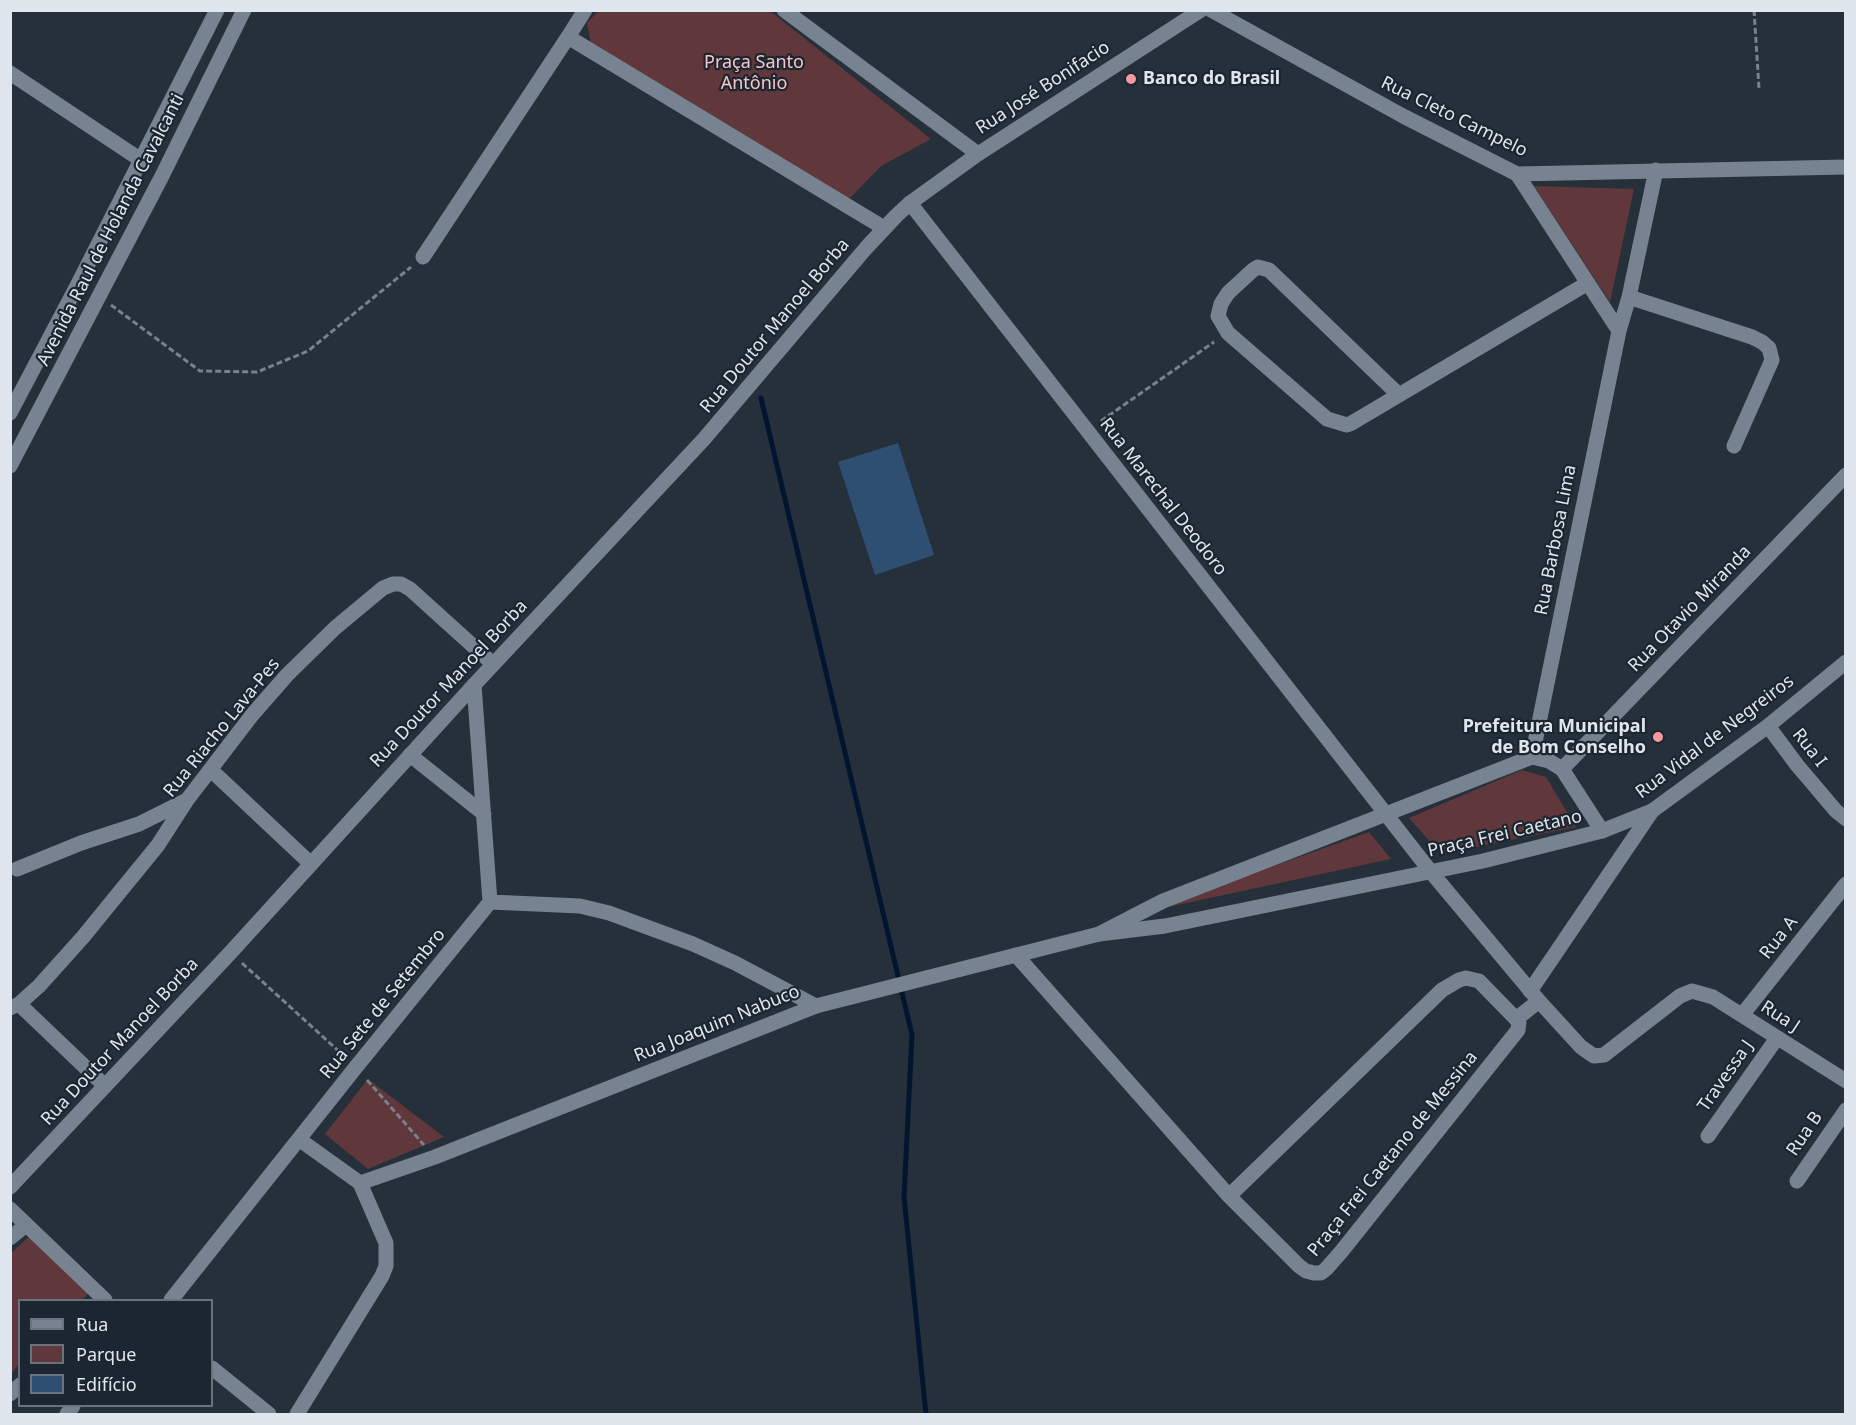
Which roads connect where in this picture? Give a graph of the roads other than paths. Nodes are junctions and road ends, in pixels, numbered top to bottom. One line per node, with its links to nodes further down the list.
1 (217, 10): 10 (street, Avenida Raul de Holanda Cavalcanti)
2 (244, 10): 19 (street, Avenida Raul de Holanda Cavalcanti)
3 (585, 10): 7 (street)
4 (784, 10): 9 (street)
5 (1201, 10): 9 (street, Rua José Bonifacio)
6 (1211, 10): 13 (street, Rua Cleto Campelo)
7 (568, 37): 15 (street); 16 (street)
8 (10, 73): 10 (street)
9 (978, 154): 14 (street, Rua José Bonifacio)
10 (141, 160): 18 (street, Avenida Raul de Holanda Cavalcanti)
11 (1845, 167): 12 (street, Rua Cleto Campelo)
12 (1656, 170): 13 (street, Rua Cleto Campelo); 20 (street, Rua Barbosa Lima)
13 (1517, 174): 17 (street)
14 (910, 204): 15 (street, Rua Doutor Manoel Borba); 38 (street, Rua Marechal Deodoro)
15 (884, 228): 28 (street, Rua Doutor Manoel Borba)
16 (423, 257)
17 (1588, 283): 21 (street); 22 (street)
18 (78, 284): 19 (street); 23 (street, Avenida Raul de Holanda Cavalcanti)
19 (100, 297): 25 (street, Avenida Raul de Holanda Cavalcanti)
20 (1629, 297): 21 (street, Rua Barbosa Lima); 24 (street)
21 (1619, 330): 32 (street, Rua Barbosa Lima)
22 (1399, 395): 22 (street)
23 (10, 413)
24 (1734, 446)
25 (10, 466)
26 (1845, 475): 33 (street, Rua Otavio Miranda)
27 (1845, 662): 30 (street, Rua Vidal de Negreiros)
28 (493, 664): 29 (street, Rua Doutor Manoel Borba); 34 (street, Rua Riacho Lava-Pes)
29 (474, 685): 31 (street, Rua Doutor Manoel Borba); 37 (street)
30 (1768, 726): 36 (street, Rua Vidal de Negreiros); 39 (street, Rua I)
31 (410, 755): 37 (street); 41 (street, Rua Doutor Manoel Borba)
32 (1532, 757): 33 (street); 38 (street)
33 (1562, 769): 40 (street, Praça Frei Caetano)
34 (211, 770): 35 (street, Rua Riacho Lava-Pes); 41 (street)
35 (188, 800): 42 (street); 49 (street, Rua Riacho Lava-Pes)
36 (1652, 811): 40 (street, Rua Vidal de Negreiros); 48 (street)
37 (484, 814): 45 (street)
38 (1387, 814): 43 (street); 46 (street)
39 (1845, 819)
40 (1602, 831): 43 (street, Praça Frei Caetano)
41 (311, 864): 55 (street, Rua Doutor Manoel Borba)
42 (17, 869)
43 (1431, 872): 46 (street, Praça Frei Caetano); 48 (street)
44 (1845, 884): 51 (street, Rua A)
45 (490, 902): 50 (street); 58 (street, Rua Sete de Setembro)
46 (1099, 934): 47 (street, Rua Joaquim Nabuco)
47 (1016, 955): 50 (street, Rua Joaquim Nabuco); 62 (street, Praça Frei Caetano de Messina)
48 (1535, 996): 51 (street, Rua J); 52 (street)
49 (15, 1006): 55 (street)
50 (816, 1006): 60 (street, Rua Joaquim Nabuco)
51 (1742, 1015): 53 (street, Rua J)
52 (1516, 1018): 62 (street); 62 (street, Praça Frei Caetano de Messina)
53 (1777, 1038): 54 (street, Rua J); 57 (street, Travessa J)
54 (1845, 1081)
55 (105, 1086): 61 (street, Rua Doutor Manoel Borba)
56 (1845, 1110): 59 (street, Rua B)
57 (1708, 1136)
58 (300, 1140): 60 (street); 67 (street, Rua Sete de Setembro)
59 (1797, 1181)
60 (360, 1183): 70 (street)
61 (10, 1187)
62 (1229, 1196)
63 (10, 1209): 64 (street)
64 (26, 1225): 65 (street); 66 (street)
65 (10, 1238)
66 (104, 1299)
67 (172, 1299)
68 (213, 1369): 69 (street)
69 (269, 1414)
70 (297, 1414)

